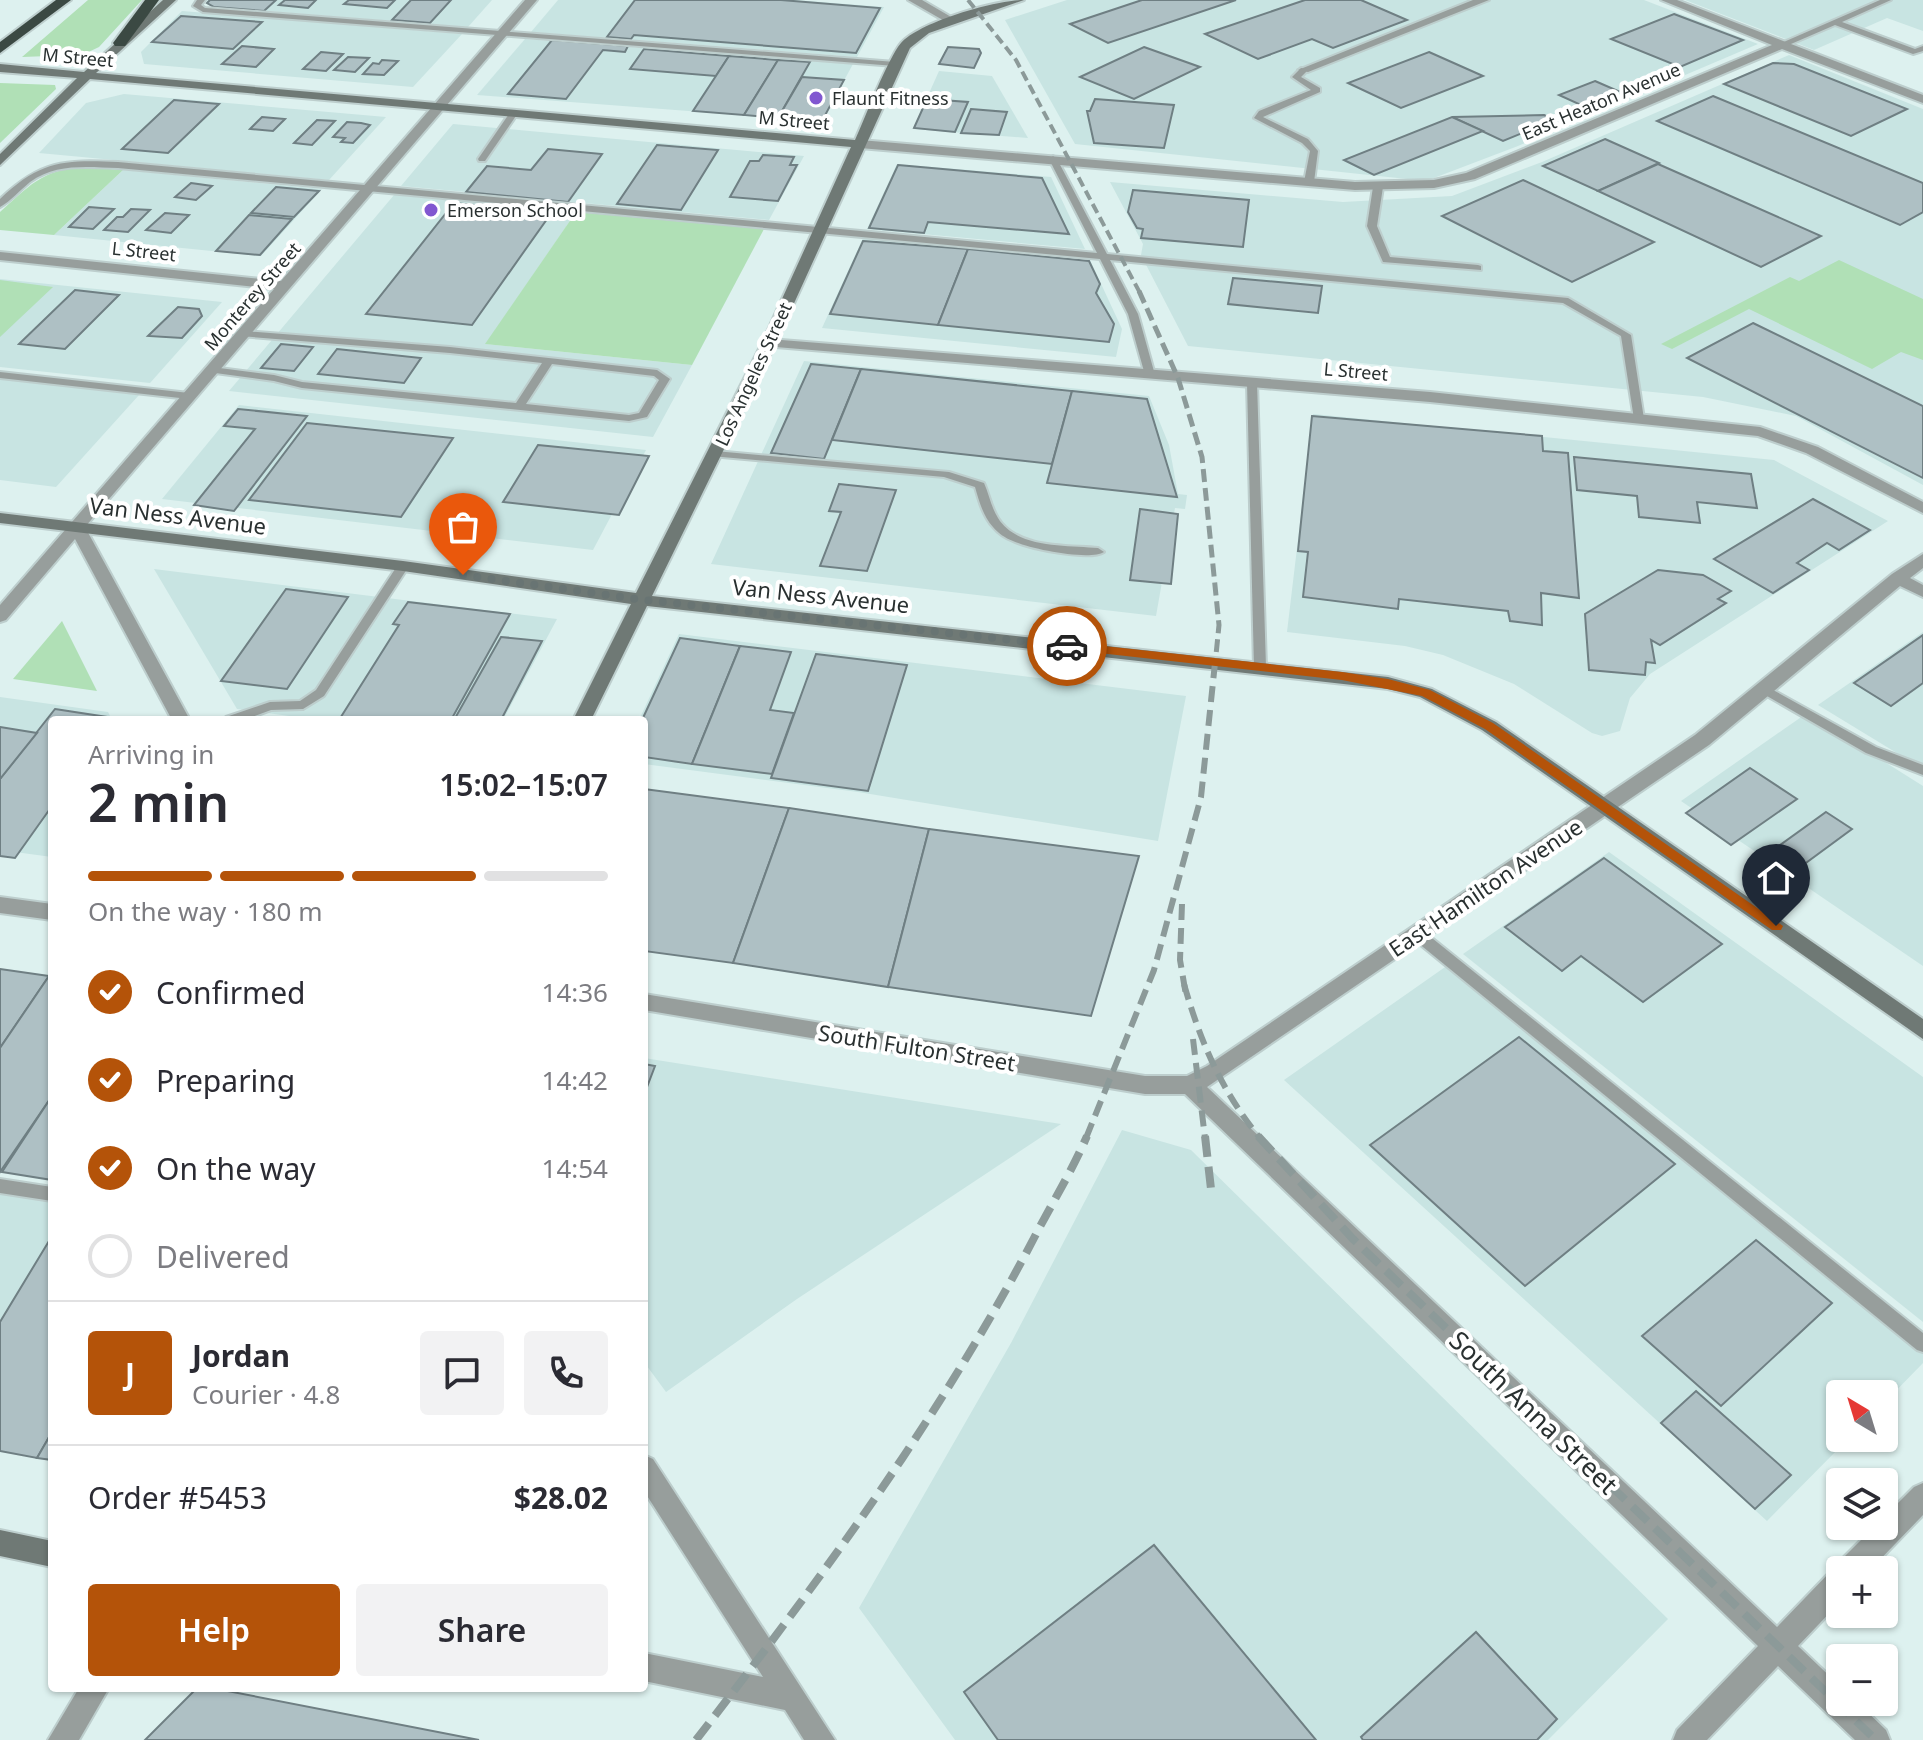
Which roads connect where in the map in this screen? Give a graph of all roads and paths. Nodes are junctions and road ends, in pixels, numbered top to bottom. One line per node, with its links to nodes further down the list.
1 (64, 0): 17 (highway)
2 (152, 0): 14 (highway)
3 (170, 0): 14 (street)
4 (201, 0): 13 (lane)
5 (531, 0): 13 (street, Monterey Street)
6 (914, 0): 11 (street)
7 (1018, 0): 11 (street)
8 (1483, 0): 20 (street)
9 (1667, 0): 15 (street)
10 (1887, 0): 12 (lane)
11 (952, 21): 18 (street, Los Angeles Street)
12 (1835, 22): 15 (lane); 16 (lane)
13 (503, 33): 18 (lane); 24 (street, Monterey Street)
14 (120, 43): 21 (street); 22 (street, M Street)
15 (1781, 45): 23 (street); 31 (street, East Heaton Avenue)
16 (1923, 48)
17 (0, 49)
18 (895, 64): 26 (street, Los Angeles Street)
19 (0, 68): 21 (street, M Street)
20 (1304, 70): 30 (lane)
21 (88, 76): 22 (street, M Street); 29 (street)
22 (152, 82): 24 (street, M Street)
23 (1923, 99)
24 (439, 107): 25 (street, M Street); 33 (street, Monterey Street)
25 (514, 113): 26 (street, M Street); 27 (lane)
26 (860, 144): 28 (street, M Street); 35 (street, Los Angeles Street)
27 (482, 159)
28 (1053, 159): 30 (street, M Street); 37 (lane)
29 (0, 161)
30 (1309, 182): 32 (street, M Street)
31 (1434, 184): 32 (street, M Street)
32 (1378, 187): 38 (lane)
33 (368, 189): 34 (lane); 35 (lane); 39 (street, Monterey Street)
34 (0, 204)
35 (818, 231): 37 (lane); 41 (street, Los Angeles Street)
36 (0, 256): 39 (street, L Street)
37 (1104, 257): 45 (lane); 49 (lane)
38 (1478, 268)
39 (284, 286): 40 (street, Monterey Street)
40 (244, 334): 42 (lane); 43 (street, Monterey Street)
41 (769, 343): 45 (street, L Street); 50 (street, Los Angeles Street)
42 (548, 362): 48 (lane); 48 (lane)
43 (212, 370): 47 (street, Monterey Street); 48 (lane)
44 (0, 375): 47 (lane)
45 (1150, 375): 46 (street, L Street)
46 (1252, 383): 49 (street, L Street); 61 (lane)
47 (189, 396): 53 (street, Monterey Street)
48 (518, 408)
49 (1639, 419): 51 (street, L Street)
50 (715, 454): 54 (lane); 59 (street, Los Angeles Street)
51 (1923, 508)
52 (0, 518): 53 (street, Van Ness Avenue)
53 (77, 527): 56 (street, Van Ness Avenue); 60 (street, Monterey Street); 63 (street)
54 (1098, 552)
55 (1923, 559): 57 (street, East Hamilton Avenue)
56 (403, 566): 59 (street, Van Ness Avenue); 64 (lane)
57 (1898, 578): 58 (street); 62 (street, East Hamilton Avenue)
58 (1923, 592)
59 (644, 600): 61 (street, Van Ness Avenue); 65 (street, Los Angeles Street)
60 (0, 616)
61 (1260, 667): 67 (street, Van Ness Avenue)
62 (1764, 689): 66 (lane); 67 (street, East Hamilton Avenue)
63 (179, 716)
64 (242, 716)
65 (584, 716)
66 (1923, 770)
67 (1605, 806): 70 (street, East Hamilton Avenue); 72 (street, Van Ness Avenue)
68 (0, 905): 69 (street)
69 (48, 911)
70 (1417, 934): 73 (street, East Hamilton Avenue); 76 (lane)
71 (648, 1003): 73 (street, South Fulton Street)
72 (1923, 1030)
73 (1190, 1085): 83 (street, South Anna Street)
74 (0, 1186): 75 (lane)
75 (48, 1193)
76 (1923, 1344)
77 (648, 1474): 86 (street)
78 (1923, 1496): 81 (street)
79 (0, 1543): 80 (street)
80 (48, 1553)
81 (1865, 1556)
82 (1826, 1596): 83 (street)
83 (1778, 1646): 89 (street); 90 (street, South Anna Street)
84 (648, 1668): 86 (street)
85 (92, 1692): 87 (street)
86 (793, 1697): 88 (street)
87 (62, 1740)
88 (821, 1740)
89 (1687, 1740)
90 (1876, 1740)

